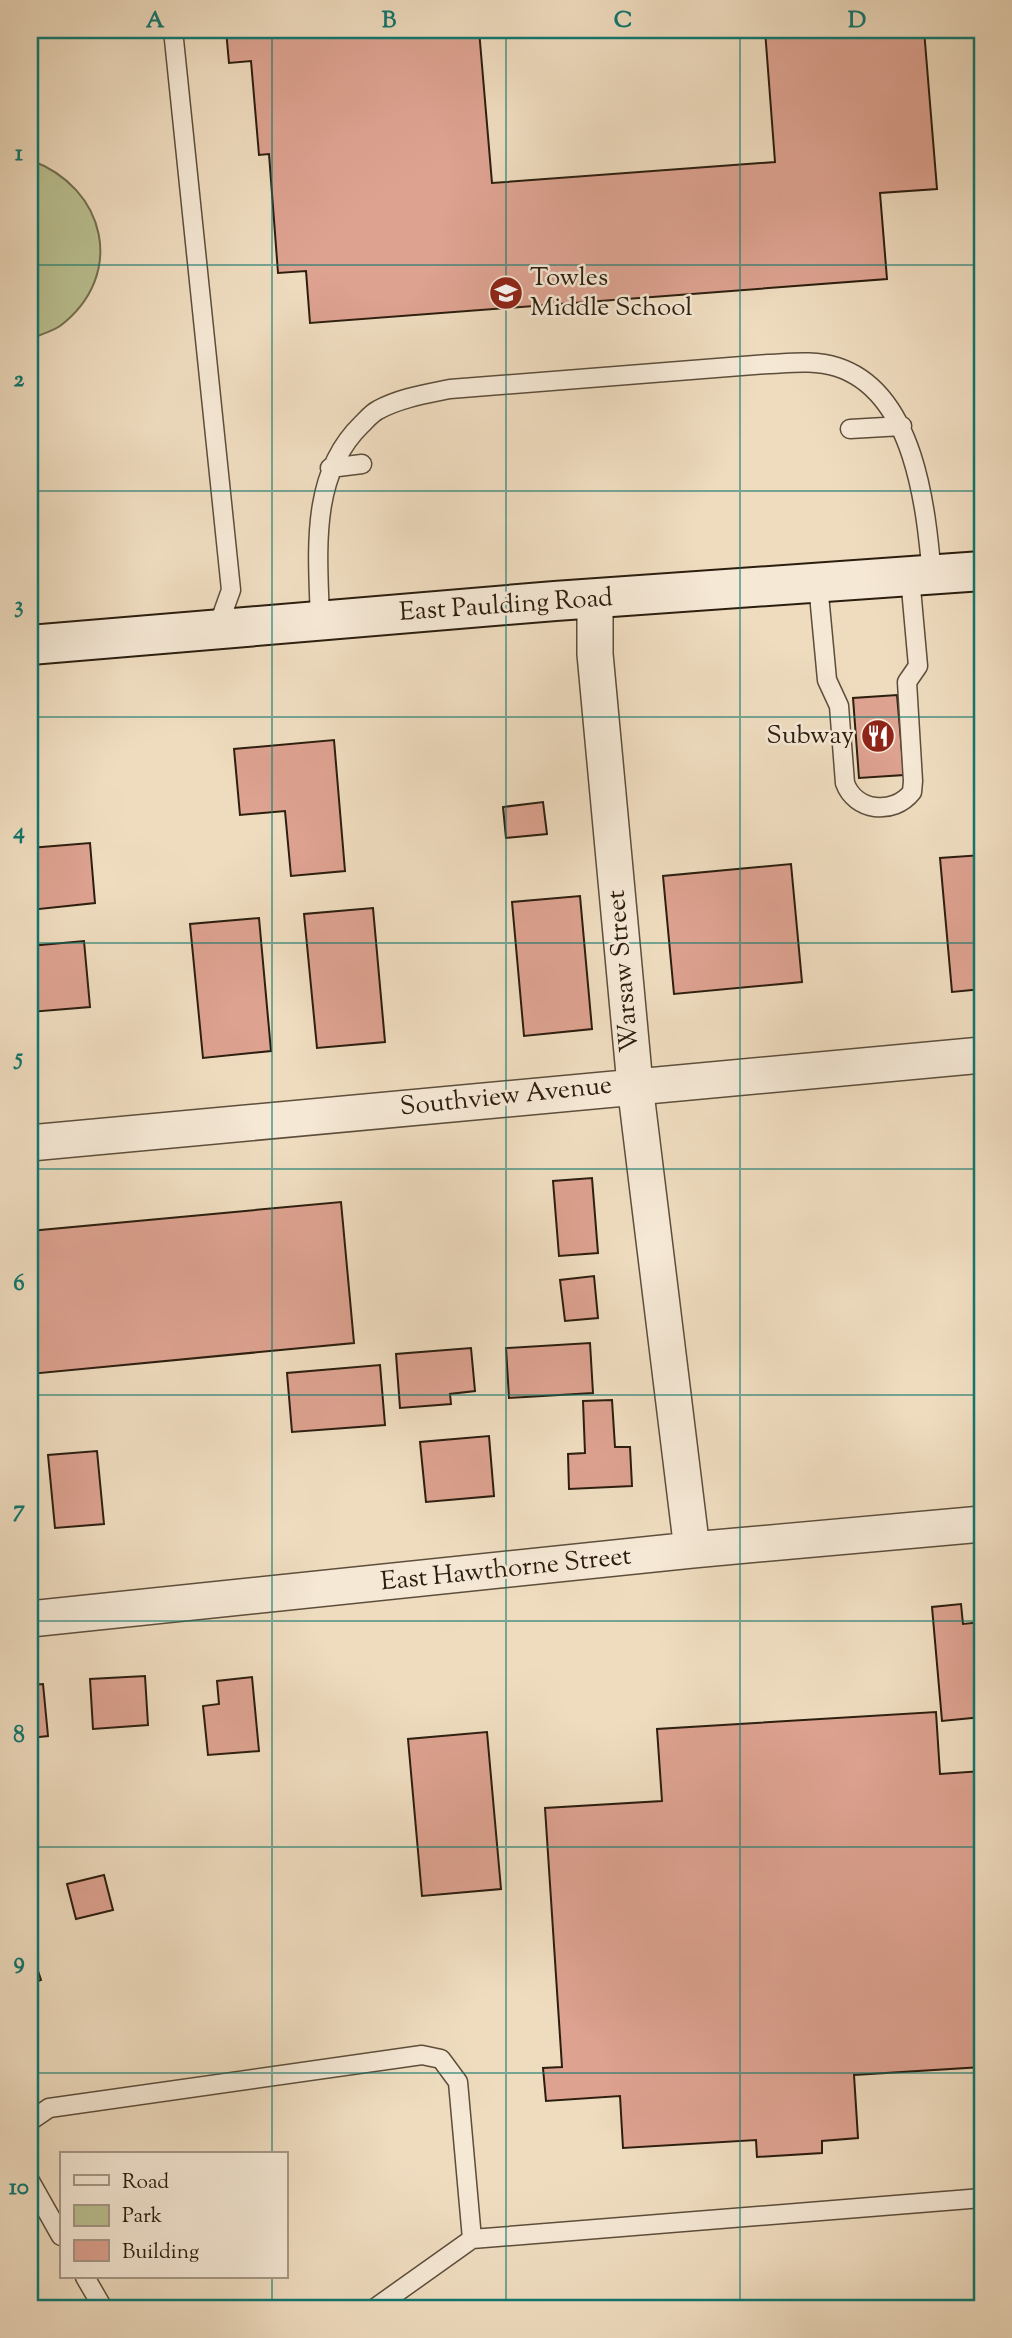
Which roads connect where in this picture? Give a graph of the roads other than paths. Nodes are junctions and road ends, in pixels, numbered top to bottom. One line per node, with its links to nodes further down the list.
1 (173, 30): 11 (lane)
2 (902, 426): 3 (lane); 5 (lane); 7 (lane)
3 (850, 429)
4 (362, 464): 5 (lane)
5 (330, 468): 10 (lane)
6 (982, 571): 7 (main road, East Paulding Road)
7 (921, 576): 8 (main road, East Paulding Road); 8 (lane)
8 (818, 584): 9 (main road, East Paulding Road)
9 (595, 599): 10 (main road, East Paulding Road); 14 (street, Warsaw Street)
10 (320, 621): 11 (main road, East Paulding Road)
11 (217, 629): 12 (main road, East Paulding Road)
12 (30, 645)
13 (982, 1055): 14 (street, Southview Avenue)
14 (635, 1085): 15 (street, Southview Avenue); 17 (street, Warsaw Street)
15 (30, 1143)
16 (982, 1524): 17 (street, East Hawthorne Street)
17 (692, 1550): 18 (street, East Hawthorne Street)
18 (30, 1619)
19 (30, 2121): 23 (lane)
20 (30, 2181): 22 (lane)
21 (982, 2197): 23 (lane)
22 (60, 2234)
23 (472, 2239): 26 (lane)
24 (86, 2278): 25 (lane)
25 (103, 2308)
26 (375, 2308)

